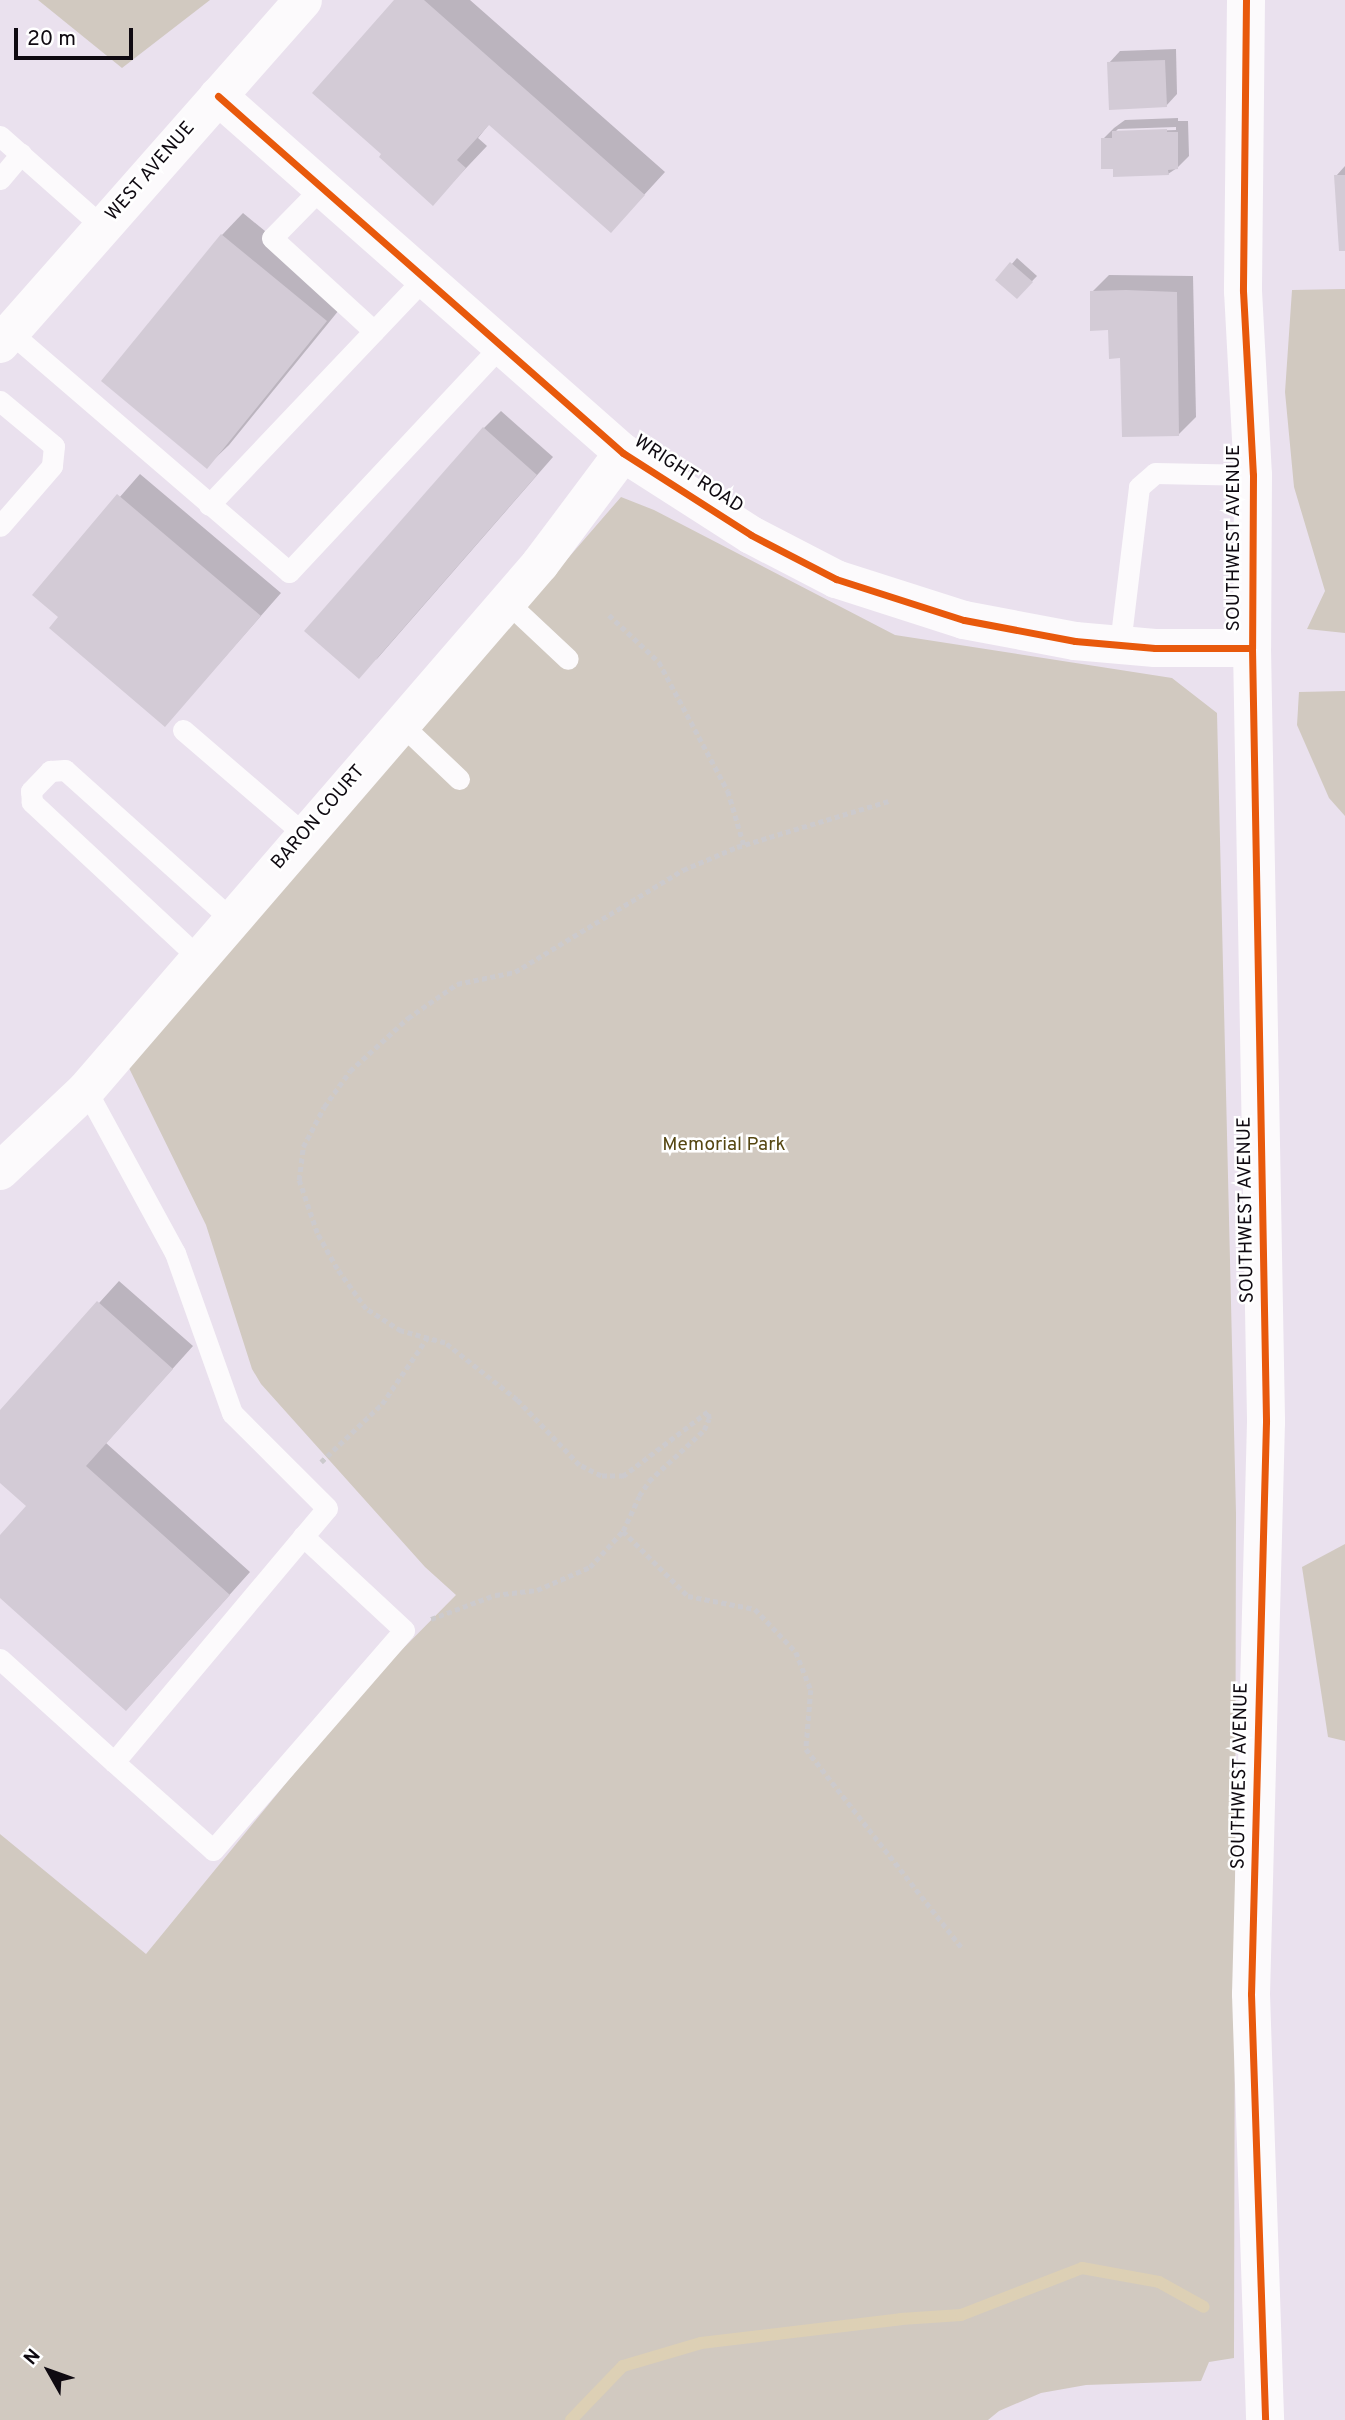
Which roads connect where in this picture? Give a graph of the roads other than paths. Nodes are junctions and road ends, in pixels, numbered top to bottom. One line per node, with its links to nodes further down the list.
1 (303, 0): 3 (street, WEST AVENUE)
2 (1246, 0): 15 (street, SOUTHWEST AVENUE)
3 (218, 96): 7 (street, WRIGHT ROAD); 8 (street, WEST AVENUE)
4 (0, 136): 5 (lane)
5 (21, 154): 6 (lane); 8 (lane)
6 (0, 179)
7 (323, 187): 9 (street, WRIGHT ROAD); 10 (lane)
8 (103, 227): 11 (street, WEST AVENUE)
9 (425, 277): 10 (lane); 12 (street, WRIGHT ROAD)
10 (374, 331): 16 (lane)
11 (5, 338): 16 (lane)
12 (502, 344): 14 (street, WRIGHT ROAD); 16 (lane)
13 (0, 401): 17 (lane)
14 (623, 453): 18 (street, BARON COURT); 19 (street, WRIGHT ROAD)
15 (1253, 475): 19 (lane); 20 (street, SOUTHWEST AVENUE)
16 (209, 505)
17 (0, 526)
18 (507, 602): 21 (lane); 22 (street, BARON COURT)
19 (1119, 644): 20 (street, WRIGHT ROAD)
20 (1252, 648): 33 (street, SOUTHWEST AVENUE)
21 (568, 659)
22 (401, 724): 24 (lane); 25 (street, BARON COURT)
23 (183, 730): 25 (lane)
24 (459, 779)
25 (305, 835): 26 (street, BARON COURT)
26 (232, 920): 27 (street, BARON COURT); 27 (lane)
27 (199, 958): 28 (street, BARON COURT)
28 (86, 1090): 29 (street, BARON COURT); 30 (lane)
29 (0, 1171)
30 (303, 1536): 32 (lane); 32 (lane)
31 (0, 1659): 32 (lane)
32 (114, 1762)
33 (1265, 2420)

